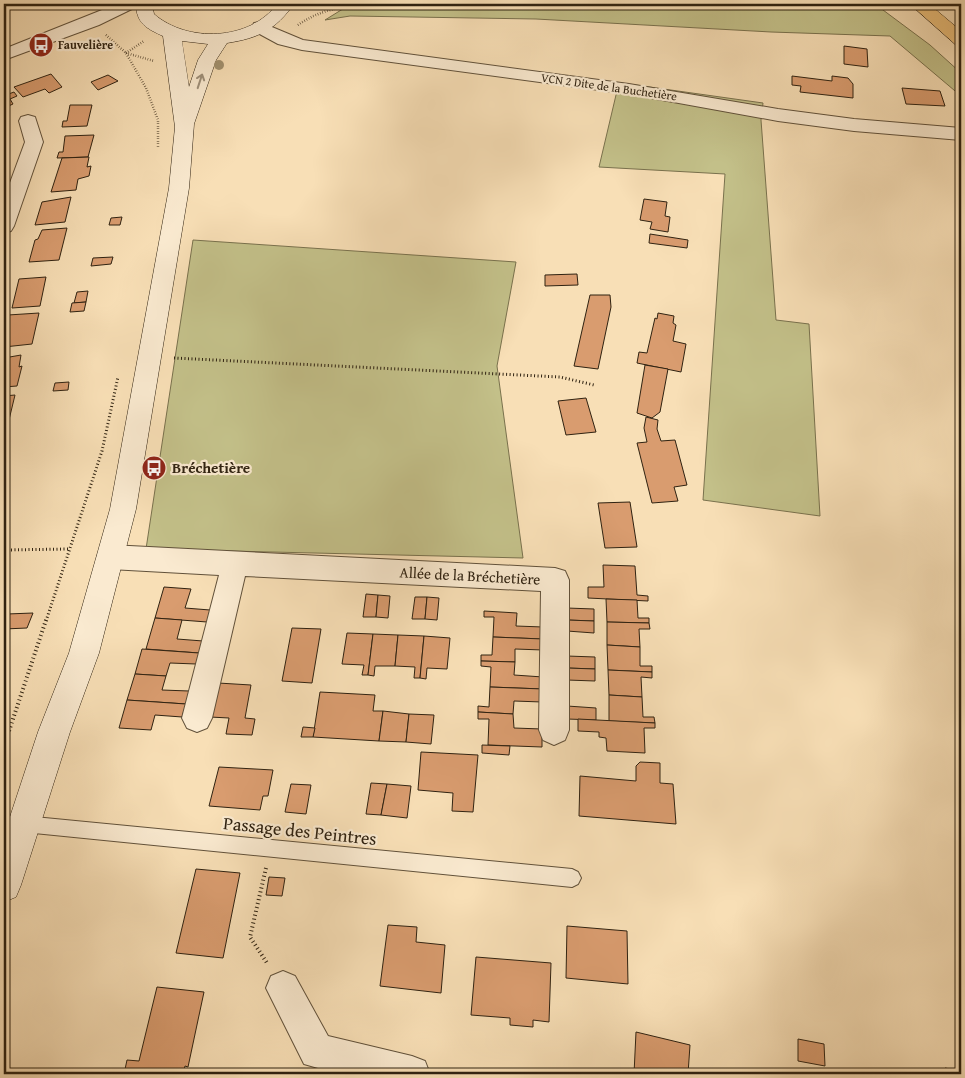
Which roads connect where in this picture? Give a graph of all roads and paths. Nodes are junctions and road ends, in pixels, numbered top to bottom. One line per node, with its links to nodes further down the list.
1 (130, 4): 7 (street)
2 (919, 4): 11 (highway)
3 (942, 4): 6 (highway)
4 (288, 5): 8 (main road)
5 (145, 10): 7 (street); 9 (main road)
6 (961, 20)
7 (93, 22): 13 (street)
8 (260, 27): 10 (main road); 16 (street, VCN 2 Dite de la Buchetière)
9 (172, 35): 10 (main road); 15 (main road)
10 (221, 38): 15 (main road, one-way to 10)
11 (961, 40)
12 (126, 53): 17 (path)
13 (4, 54)
14 (28, 121): 18 (street)
15 (185, 127): 21 (main road)
16 (961, 134)
17 (157, 156)
18 (4, 226)
19 (4, 230): 20 (street)
20 (4, 247)
21 (150, 357): 23 (path); 26 (main road)
22 (118, 377): 24 (path)
23 (594, 385)
24 (69, 549): 25 (path); 30 (path)
25 (4, 550)
26 (110, 557): 27 (street, Allée de la Bréchetière); 31 (main road)
27 (235, 564): 28 (street); 29 (street, Allée de la Bréchetière)
28 (197, 718)
29 (554, 730)
30 (4, 746)
31 (24, 824): 32 (lane, Passage des Peintres); 34 (main road)
32 (270, 848): 33 (lane, Passage des Peintres); 35 (path)
33 (572, 878)
34 (4, 885)
35 (283, 988): 36 (street)
36 (412, 1074)

